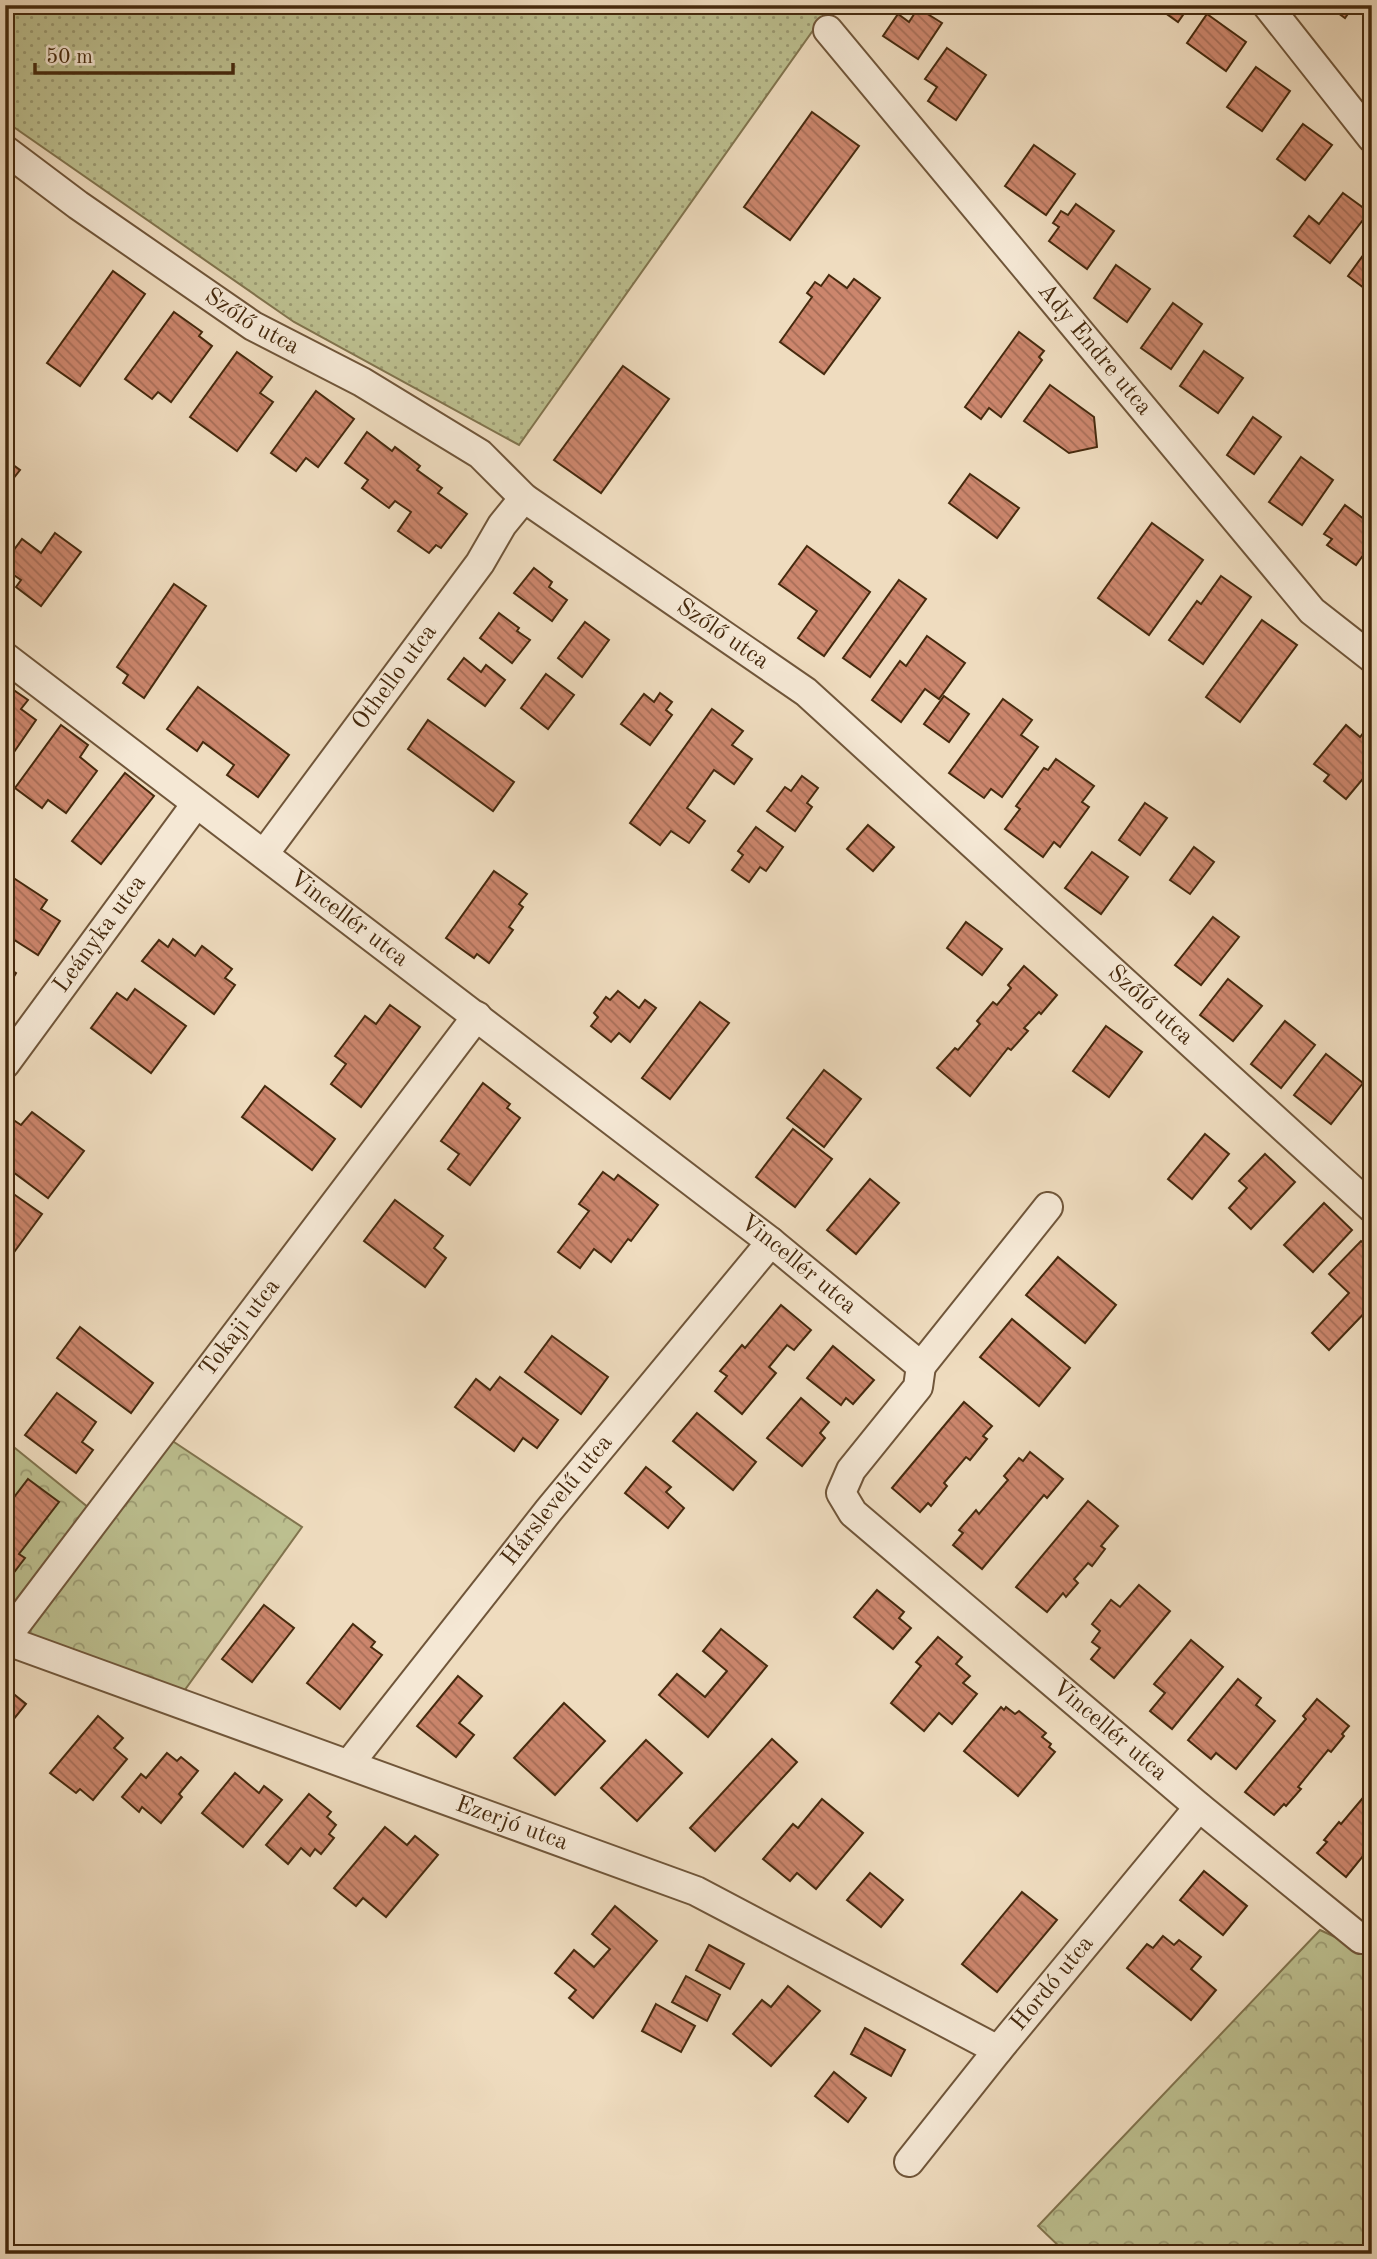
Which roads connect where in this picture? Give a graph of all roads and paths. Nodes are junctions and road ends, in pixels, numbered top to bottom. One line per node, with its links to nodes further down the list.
1 (1267, 5): 3 (street)
2 (828, 30): 7 (street, Ady Endre utca)
3 (1372, 138)
4 (5, 150): 5 (street, Szőlő utca)
5 (524, 498): 9 (street, Othello utca); 13 (street, Szőlő utca)
6 (5, 657): 8 (street, Vincellér utca)
7 (1372, 658)
8 (196, 804): 9 (street, Vincellér utca); 11 (street, Leányka utca)
9 (264, 854): 10 (street, Vincellér utca)
10 (477, 1016): 14 (street, Vincellér utca); 16 (street, Tokaji utca)
11 (5, 1064)
12 (1048, 1207): 15 (street)
13 (1372, 1208)
14 (771, 1242): 15 (street, Vincellér utca); 17 (street, Hárslevelű utca)
15 (921, 1366): 18 (street, Vincellér utca)
16 (5, 1640): 17 (street, Ezerjó utca)
17 (349, 1763): 20 (street, Ezerjó utca)
18 (1199, 1807): 19 (street, Vincellér utca); 20 (street, Hordó utca)
19 (1361, 1940)
20 (998, 2050): 21 (street, Hordó utca)
21 (909, 2162)

